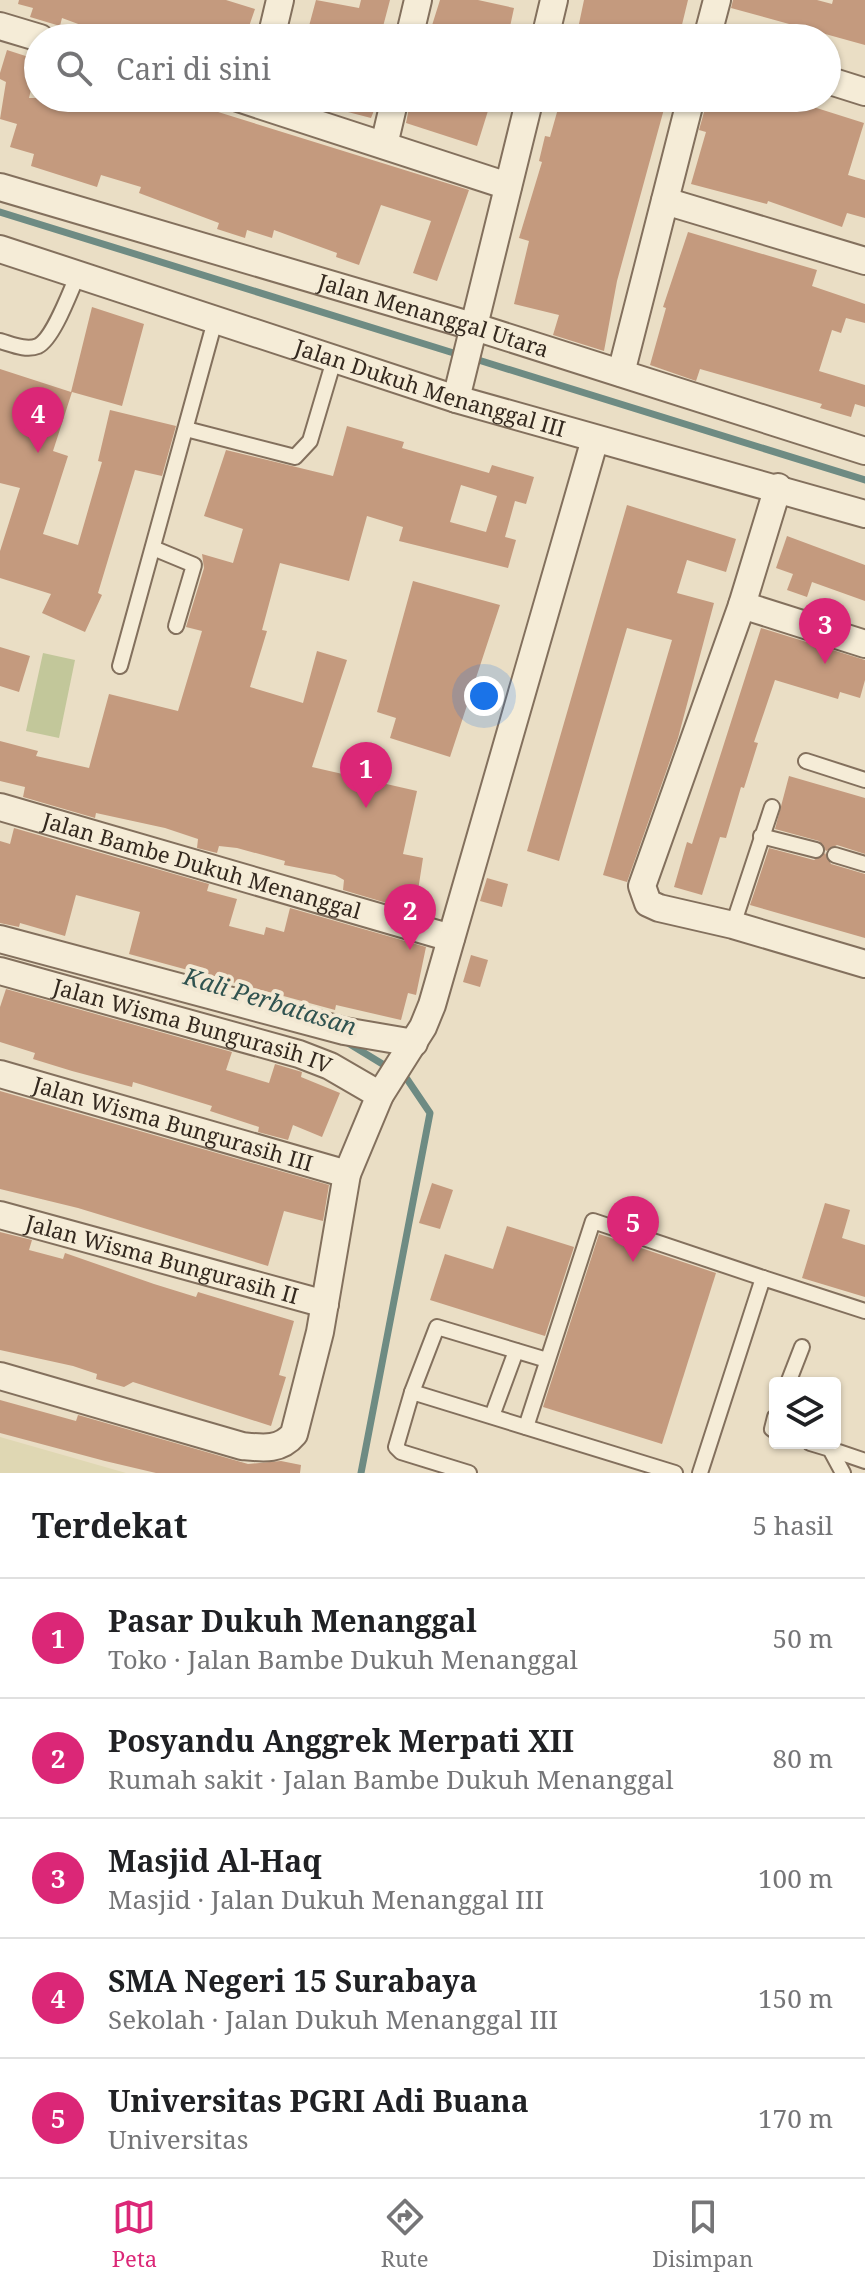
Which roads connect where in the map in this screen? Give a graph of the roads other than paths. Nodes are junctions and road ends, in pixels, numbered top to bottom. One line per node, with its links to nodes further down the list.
1 (280, 0): 5 (street)
2 (418, 0): 6 (street)
3 (554, 0): 7 (street)
4 (717, 0): 8 (street)
5 (274, 24)
6 (412, 24)
7 (548, 24)
8 (711, 24)
9 (0, 26): 10 (street)
10 (24, 33)
11 (841, 84): 12 (street)
12 (865, 92)
13 (286, 112): 17 (street)
14 (392, 112): 17 (street)
15 (526, 112): 18 (street)
16 (687, 112): 20 (street)
17 (384, 145): 18 (street)
18 (508, 186): 25 (street)
19 (0, 187): 25 (street, Jalan Menanggal Utara)
20 (665, 201): 22 (street); 28 (street)
21 (0, 249): 23 (street, Jalan Dukuh Menanggal III)
22 (865, 261)
23 (79, 272): 24 (street, Jalan Dukuh Menanggal III); 26 (lane)
24 (216, 317): 27 (street, Jalan Dukuh Menanggal III); 30 (lane)
25 (471, 331): 28 (street, Jalan Menanggal Utara); 29 (street)
26 (0, 341)
27 (334, 360): 29 (street, Jalan Dukuh Menanggal III); 30 (lane)
28 (621, 373): 32 (street, Jalan Menanggal Utara)
29 (457, 395): 31 (street, Jalan Dukuh Menanggal III)
30 (186, 429): 35 (lane)
31 (595, 439): 33 (street, Jalan Dukuh Menanggal III); 49 (street)
32 (865, 451)
33 (778, 487): 34 (street, Jalan Dukuh Menanggal III); 36 (street)
34 (865, 514)
35 (153, 548): 37 (lane); 39 (lane)
36 (742, 605): 38 (street); 48 (street)
37 (176, 626)
38 (865, 644)
39 (120, 666)
40 (806, 761): 41 (lane)
41 (865, 780)
42 (0, 807): 49 (street, Jalan Bambe Dukuh Menanggal)
43 (772, 807): 44 (lane)
44 (761, 836): 45 (lane); 48 (lane)
45 (816, 850)
46 (835, 855): 47 (lane)
47 (865, 864)
48 (733, 925): 51 (street)
49 (451, 938): 53 (street)
50 (0, 939): 53 (street)
51 (865, 964)
52 (0, 971): 55 (street, Jalan Wisma Bungurasih IV)
53 (413, 1045): 55 (street)
54 (0, 1074): 56 (street, Jalan Wisma Bungurasih III)
55 (384, 1090): 56 (street)
56 (347, 1174): 59 (street)
57 (0, 1215): 59 (street, Jalan Wisma Bungurasih II)
58 (763, 1278): 60 (lane); 63 (lane); 73 (lane)
59 (325, 1304): 64 (street)
60 (865, 1311)
61 (802, 1347): 65 (lane)
62 (516, 1351): 63 (lane); 66 (lane); 67 (lane)
63 (547, 1360): 68 (lane)
64 (0, 1376)
65 (790, 1377)
66 (412, 1392): 67 (lane); 72 (lane)
67 (492, 1416): 68 (lane)
68 (526, 1427): 71 (lane)
69 (830, 1449): 70 (lane); 74 (lane)
70 (865, 1461)
71 (672, 1472)
72 (469, 1473)
73 (700, 1473)
74 (843, 1473)

